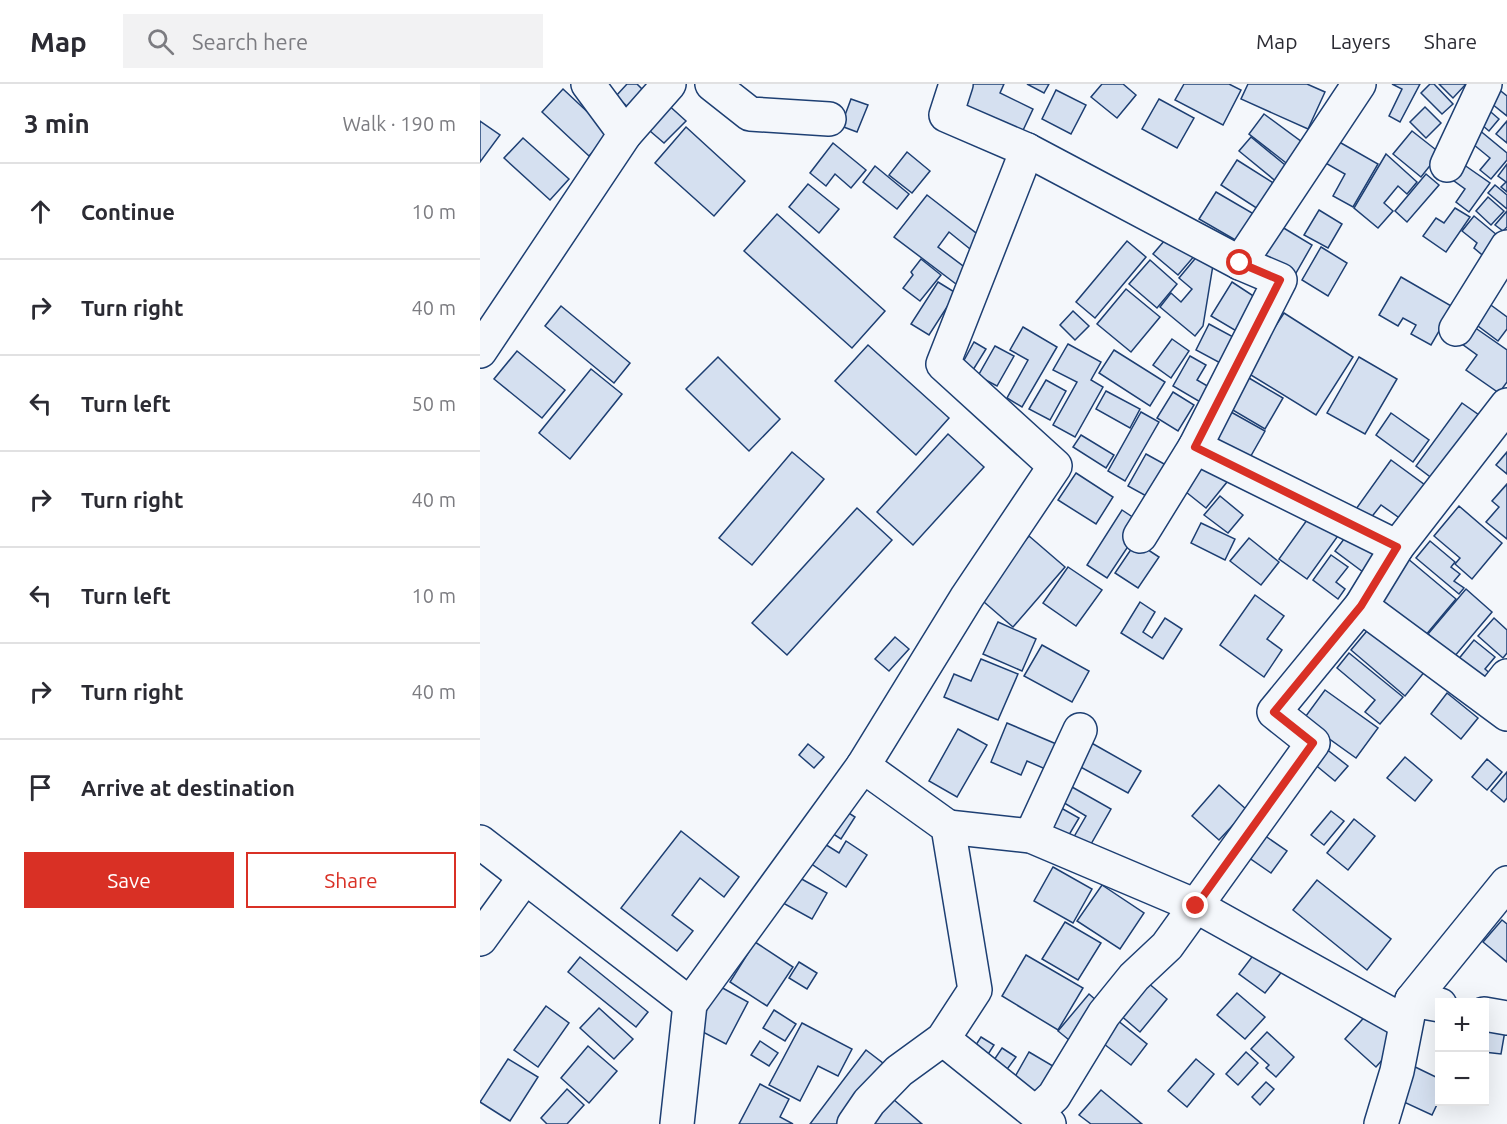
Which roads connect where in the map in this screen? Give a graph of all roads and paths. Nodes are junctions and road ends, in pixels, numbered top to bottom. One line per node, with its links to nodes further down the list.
1 (588, 84): 8 (street)
2 (669, 84): 8 (street)
3 (712, 84): 7 (street)
4 (956, 84): 9 (street)
5 (1485, 84): 10 (street)
6 (1349, 87): 12 (street)
7 (829, 119)
8 (625, 134): 14 (street)
9 (1028, 150): 12 (street); 22 (street)
10 (1447, 165)
11 (1507, 246): 13 (street)
12 (1240, 263): 16 (street)
13 (1456, 329)
14 (480, 351)
15 (1507, 405): 18 (street)
16 (1195, 447): 17 (street); 18 (street)
17 (1140, 536)
18 (1397, 547): 19 (street)
19 (1361, 606): 20 (street); 28 (street)
20 (1501, 696)
21 (1080, 730): 24 (street)
22 (863, 766): 23 (street); 30 (street)
23 (948, 827): 24 (street); 34 (street)
24 (1031, 836): 28 (street)
25 (480, 842): 26 (street)
26 (525, 877): 29 (street); 30 (street)
27 (1507, 883): 31 (street)
28 (1196, 906): 31 (street); 35 (street)
29 (480, 939)
30 (690, 1004): 36 (street)
31 (1420, 1005): 38 (street)
32 (1489, 1015): 33 (street)
33 (1507, 1018)
34 (943, 1039): 35 (street); 37 (street)
35 (1043, 1119)
36 (677, 1124)
37 (854, 1124)
38 (1381, 1124)

